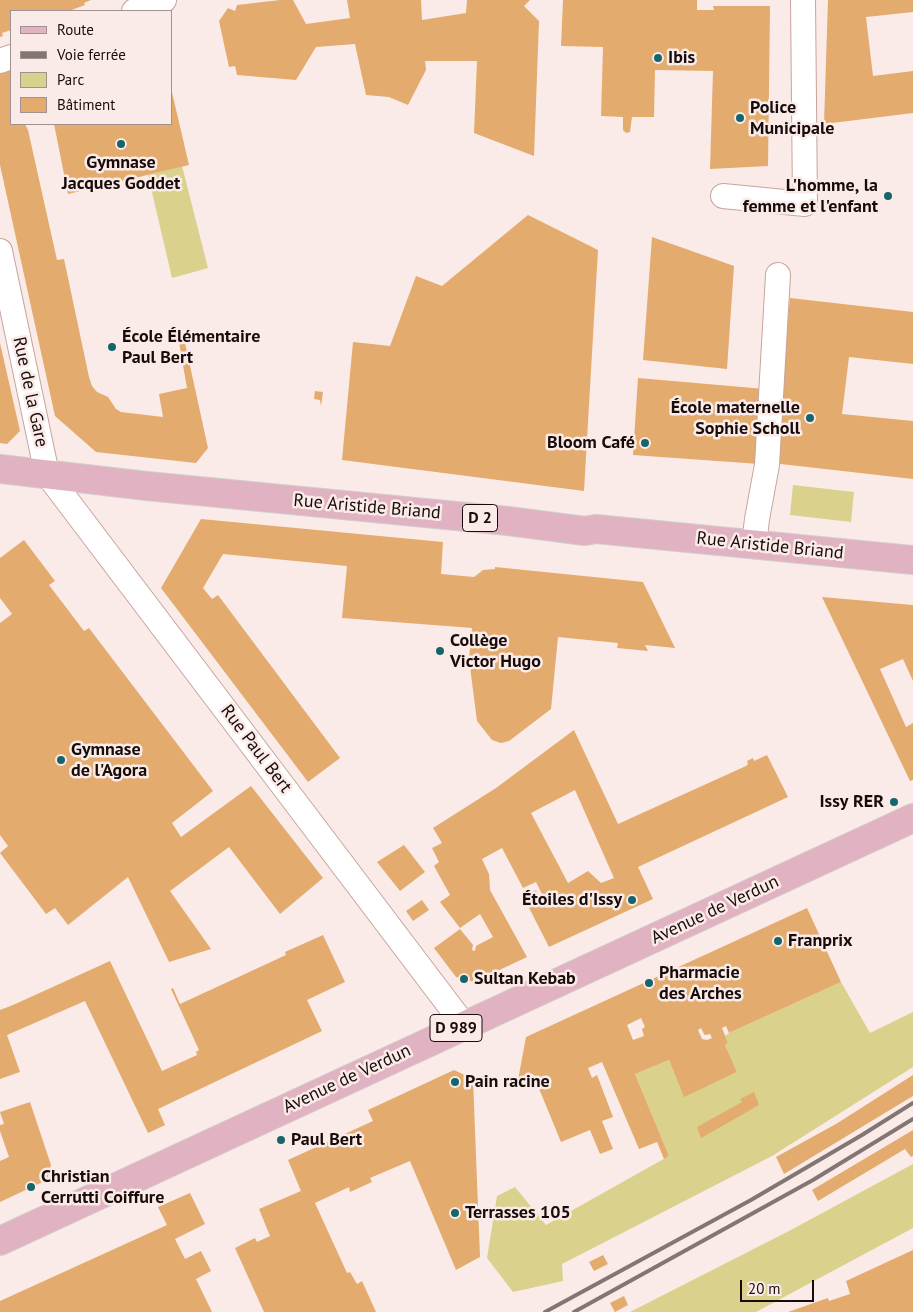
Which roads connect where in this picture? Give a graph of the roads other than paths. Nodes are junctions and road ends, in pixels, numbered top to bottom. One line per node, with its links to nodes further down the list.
1 (164, 0): 3 (street)
2 (803, 0): 4 (street)
3 (137, 10)
4 (723, 196)
5 (0, 251): 8 (street, Rue de la Gare)
6 (778, 275): 9 (street)
7 (0, 469): 8 (main road, Rue Aristide Briand / D 2)
8 (47, 474): 9 (main road, Rue Aristide Briand / D 2); 12 (street, Rue Paul Bert)
9 (754, 545): 10 (main road, Rue Aristide Briand / D 2)
10 (913, 560)
11 (913, 818): 12 (main road, Avenue de Verdun / D 989)
12 (464, 1024): 13 (main road, Avenue de Verdun / D 989)
13 (0, 1241)

